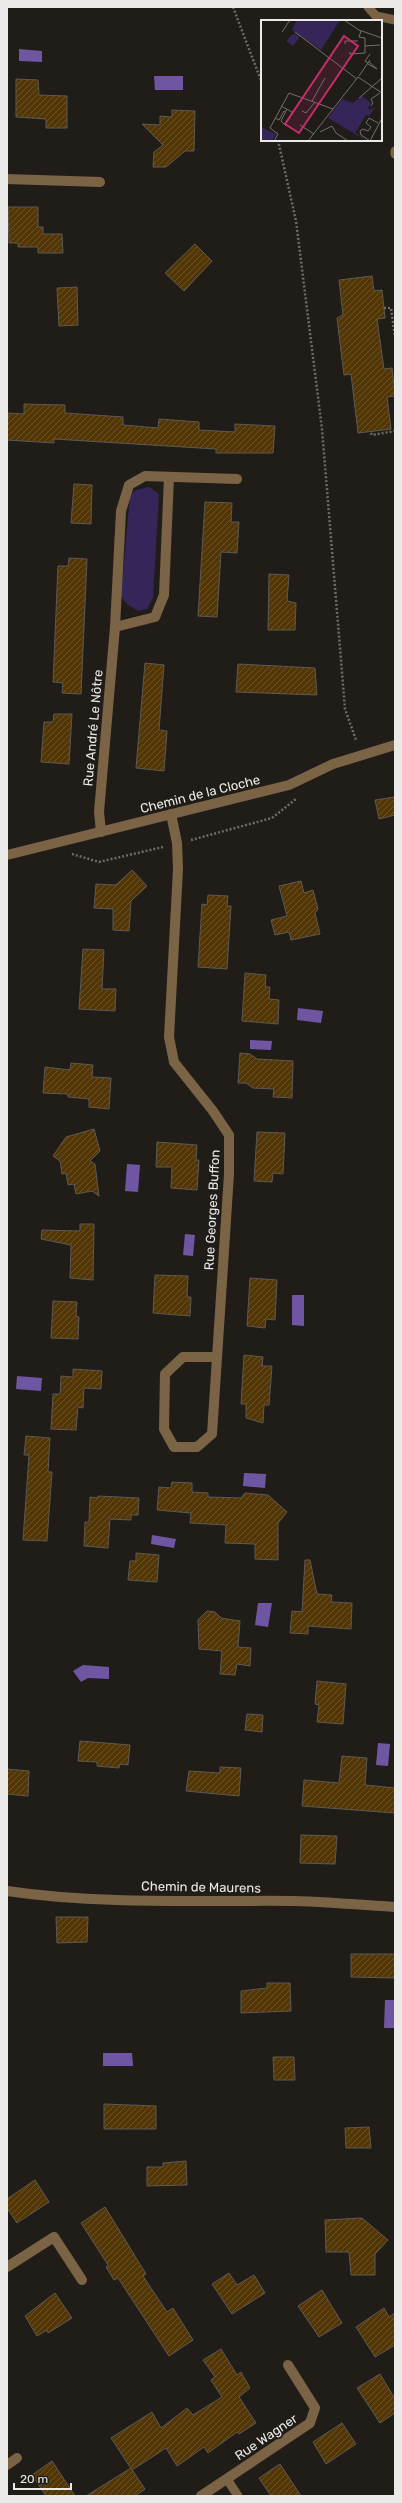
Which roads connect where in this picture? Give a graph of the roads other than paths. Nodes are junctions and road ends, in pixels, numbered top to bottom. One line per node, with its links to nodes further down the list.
1 (368, 7): 2 (lane)
2 (395, 20)
3 (7, 179): 4 (street)
4 (100, 182)
5 (169, 477): 6 (street, Rue André Le Nôtre); 7 (street); 7 (street, Rue André Le Nôtre)
6 (237, 479)
7 (115, 627): 10 (street, Rue André Le Nôtre)
8 (395, 745): 9 (street, Chemin de la Cloche)
9 (171, 814): 10 (street, Chemin de la Cloche); 12 (street, Rue Georges Buffon)
10 (101, 832): 11 (street, Chemin de la Cloche)
11 (7, 855)
12 (216, 1357): 12 (street, Rue Georges Buffon)
13 (7, 1891): 14 (street, Chemin de Maurens)
14 (395, 1907)
15 (7, 2267): 16 (street)
16 (82, 2280)
17 (288, 2365): 20 (street, Rue Wagner)
18 (17, 2458): 19 (street)
19 (7, 2465)
20 (227, 2479): 21 (street, Rue Wagner); 22 (lane)
21 (201, 2496)
22 (238, 2496)

